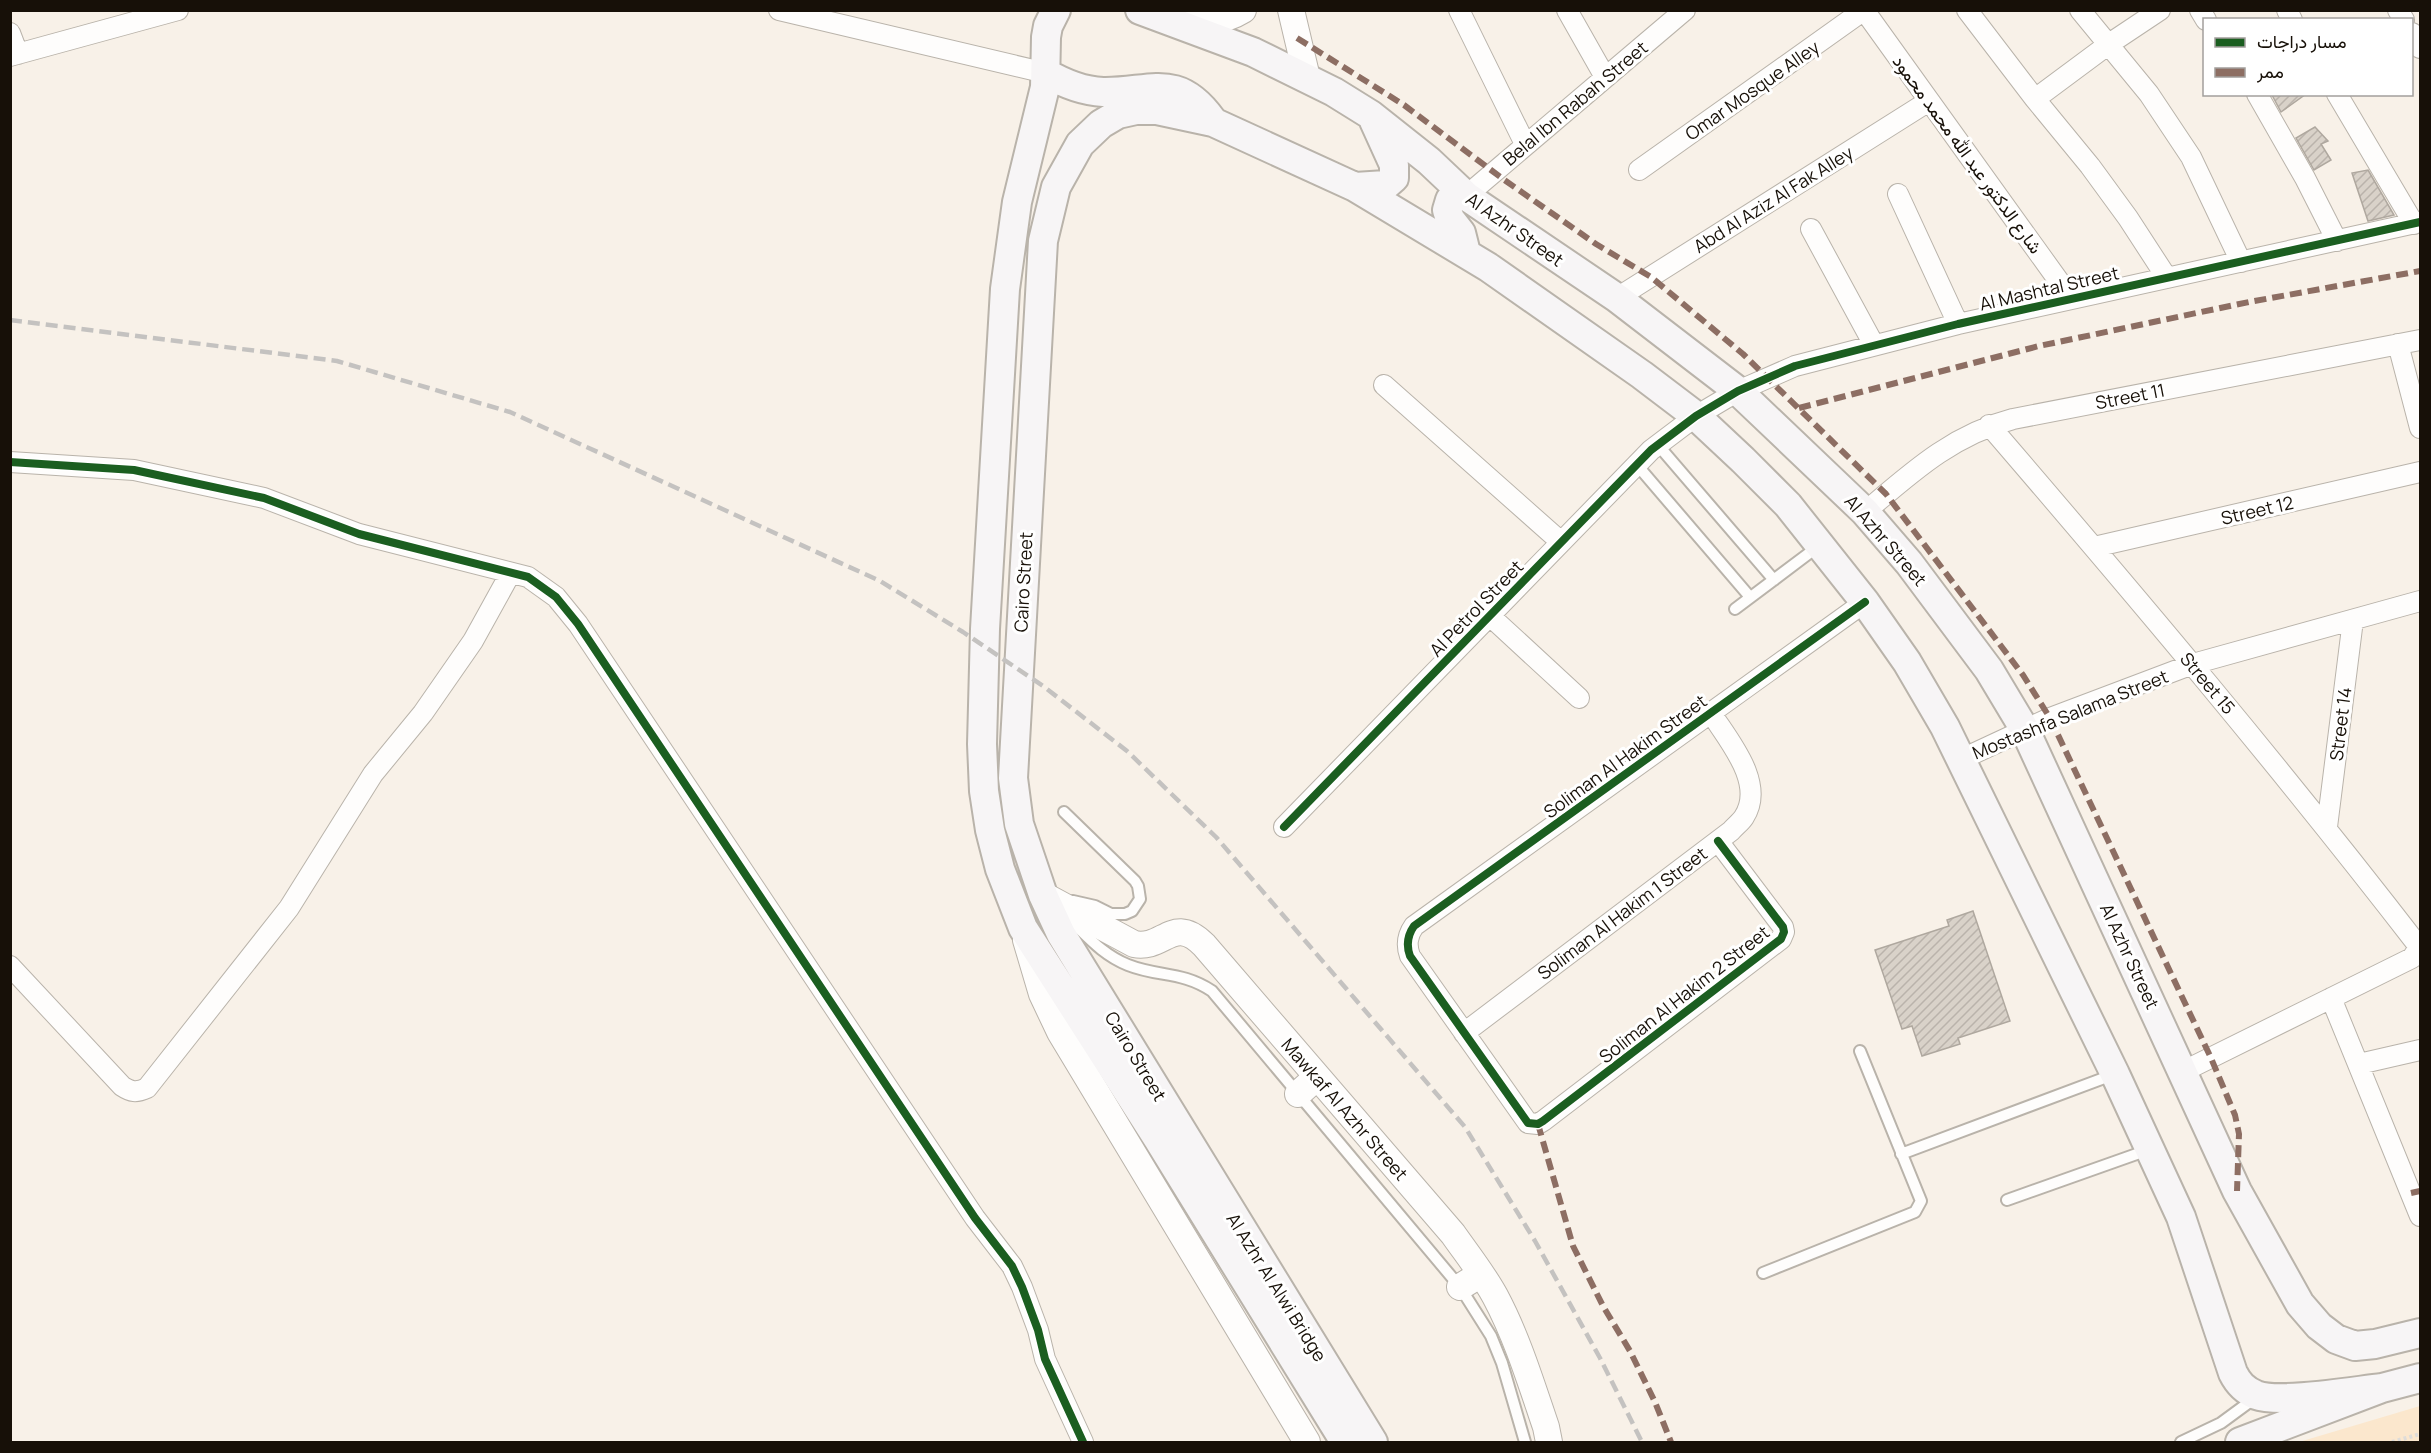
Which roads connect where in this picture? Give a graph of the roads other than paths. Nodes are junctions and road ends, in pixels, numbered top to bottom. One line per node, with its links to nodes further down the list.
1 (178, 10): 15 (street)
2 (779, 10): 21 (street)
3 (1140, 10): 23 (main road, Al Azhr Street)
4 (1182, 10): 5 (street)
5 (1243, 10)
6 (1291, 10): 23 (street)
7 (1459, 10): 30 (street)
8 (1567, 10): 22 (street)
9 (1864, 10): 27 (street, شارع الدكتور عبد الله محمد محمود); 31 (street, Omar Mosque Alley)
10 (1967, 10): 26 (street)
11 (2080, 10): 18 (street)
12 (2160, 10): 18 (street)
13 (1675, 14): 22 (street, Belal Ibn Rabah Street)
14 (1049, 16): 21 (main road)
15 (116, 19): 20 (street)
16 (10, 33): 20 (street)
17 (2413, 35): 19 (street)
18 (2109, 44): 26 (street); 39 (street)
19 (2421, 48)
20 (14, 55)
21 (1046, 73): 29 (main road); 78 (main road, Cairo Street)
22 (1605, 77): 30 (street, Belal Ibn Rabah Street)
23 (1307, 78): 28 (main road, Al Azhr Street)
24 (2258, 96): 37 (street)
25 (2338, 96): 35 (street)
26 (2035, 99): 40 (street)
27 (1929, 100): 41 (street, Abd Al Aziz Al Fak Alley); 42 (street, شارع الدكتور عبد الله محمد محمود)
28 (1371, 115): 32 (main road); 34 (main road, Al Azhr Street)
29 (1213, 122): 32 (main road); 77 (main road, Cairo Street)
30 (1525, 144): 34 (street, Belal Ibn Rabah Street)
31 (1639, 170)
32 (1355, 187): 38 (main road)
33 (1898, 194): 43 (street)
34 (1466, 196): 38 (main road); 41 (main road, Al Azhr Street)
35 (2417, 223): 37 (street, Al Mashtal Street)
36 (1811, 229): 46 (street)
37 (2337, 240): 39 (street, Al Mashtal Street)
38 (1466, 253): 49 (main road)
39 (2241, 262): 40 (street, Al Mashtal Street)
40 (2167, 278): 42 (street, Al Mashtal Street)
41 (1617, 298): 48 (main road, Al Azhr Street)
42 (2071, 298): 43 (street, Al Mashtal Street)
43 (1958, 324): 46 (street, Al Mashtal Street)
44 (2421, 340): 45 (street, Street 11)
45 (2398, 344): 50 (street, Street 11); 51 (street)
46 (1874, 345): 48 (street, Al Mashtal Street)
47 (1384, 385): 57 (street)
48 (1738, 391): 49 (street, Al Mashtal Street); 56 (main road, Al Azhr Street)
49 (1695, 416): 52 (street, Al Petrol Street); 58 (main road)
50 (1989, 425): 56 (street, Street 11); 59 (street, Street 15)
51 (2421, 428)
52 (1658, 445): 54 (street, Al Petrol Street); 61 (lane)
53 (10, 462): 60 (street)
54 (1637, 465): 57 (street, Al Petrol Street); 62 (lane)
55 (2421, 472): 59 (street, Street 12)
56 (1864, 512): 71 (main road, Al Azhr Street)
57 (1562, 542): 66 (street, Al Petrol Street)
58 (1820, 544): 61 (lane); 64 (main road)
59 (2094, 547): 68 (street, Street 15)
60 (510, 574): 80 (street); 101 (street)
61 (1774, 580): 62 (lane)
62 (1750, 597): 65 (lane)
63 (2421, 601): 67 (street, Mostashfa Salama Street)
64 (1865, 602): 70 (street, Soliman Al Hakim Street); 72 (main road)
65 (1735, 609)
66 (1490, 616): 69 (street); 74 (street, Al Petrol Street)
67 (2353, 620): 68 (street, Mostashfa Salama Street); 75 (street, Street 14)
68 (2193, 664): 71 (street, Mostashfa Salama Street); 75 (street, Street 15)
69 (1580, 698)
70 (1711, 713): 76 (street, Soliman Al Hakim 1 Street); 82 (street, Soliman Al Hakim Street)
71 (2025, 730): 72 (street, Mostashfa Salama Street); 86 (main road, Al Azhr Street)
72 (1962, 759): 87 (main road)
73 (1064, 812): 77 (lane)
74 (1284, 827)
75 (2327, 827): 79 (street, Street 15)
76 (1718, 841): 82 (street, Soliman Al Hakim 1 Street); 82 (street, Soliman Al Hakim 2 Street)
77 (1043, 895): 88 (street, Mawkaf Al Azhr Street); 89 (lane); 90 (main road, Cairo Street)
78 (1023, 928): 90 (main road, Cairo Street); 102 (street, Cairo Street)
79 (2420, 947): 81 (street)
80 (10, 966)
81 (2331, 998): 85 (street); 86 (street)
82 (1464, 1033)
83 (2421, 1050): 85 (street)
84 (1860, 1051): 92 (lane)
85 (2359, 1064): 94 (street)
86 (2184, 1071): 97 (main road, Al Azhr Street)
87 (2115, 1074): 91 (main road); 92 (lane)
88 (1317, 1077): 89 (street); 96 (street, Mawkaf Al Azhr Street)
89 (1298, 1094): 96 (lane)
90 (1170, 1135): 103 (main road, Al Azhr Al Alwi Bridge); 104 (main road, Al Azhr Al Alwi Bridge)
91 (2151, 1149): 93 (lane); 100 (main road)
92 (1901, 1154): 95 (lane)
93 (2007, 1200)
94 (2421, 1216)
95 (1763, 1273)
96 (1471, 1280): 105 (lane); 106 (street, Mawkaf Al Azhr Street)
97 (2421, 1333)
98 (2421, 1378): 99 (main road)
99 (2382, 1388): 100 (main road); 108 (main road)
100 (2258, 1396): 107 (lane)
101 (1083, 1443)
102 (1308, 1443)
103 (1345, 1443)
104 (1373, 1443)
105 (1525, 1443)
106 (1549, 1443)
107 (2181, 1443)
108 (2240, 1443)

